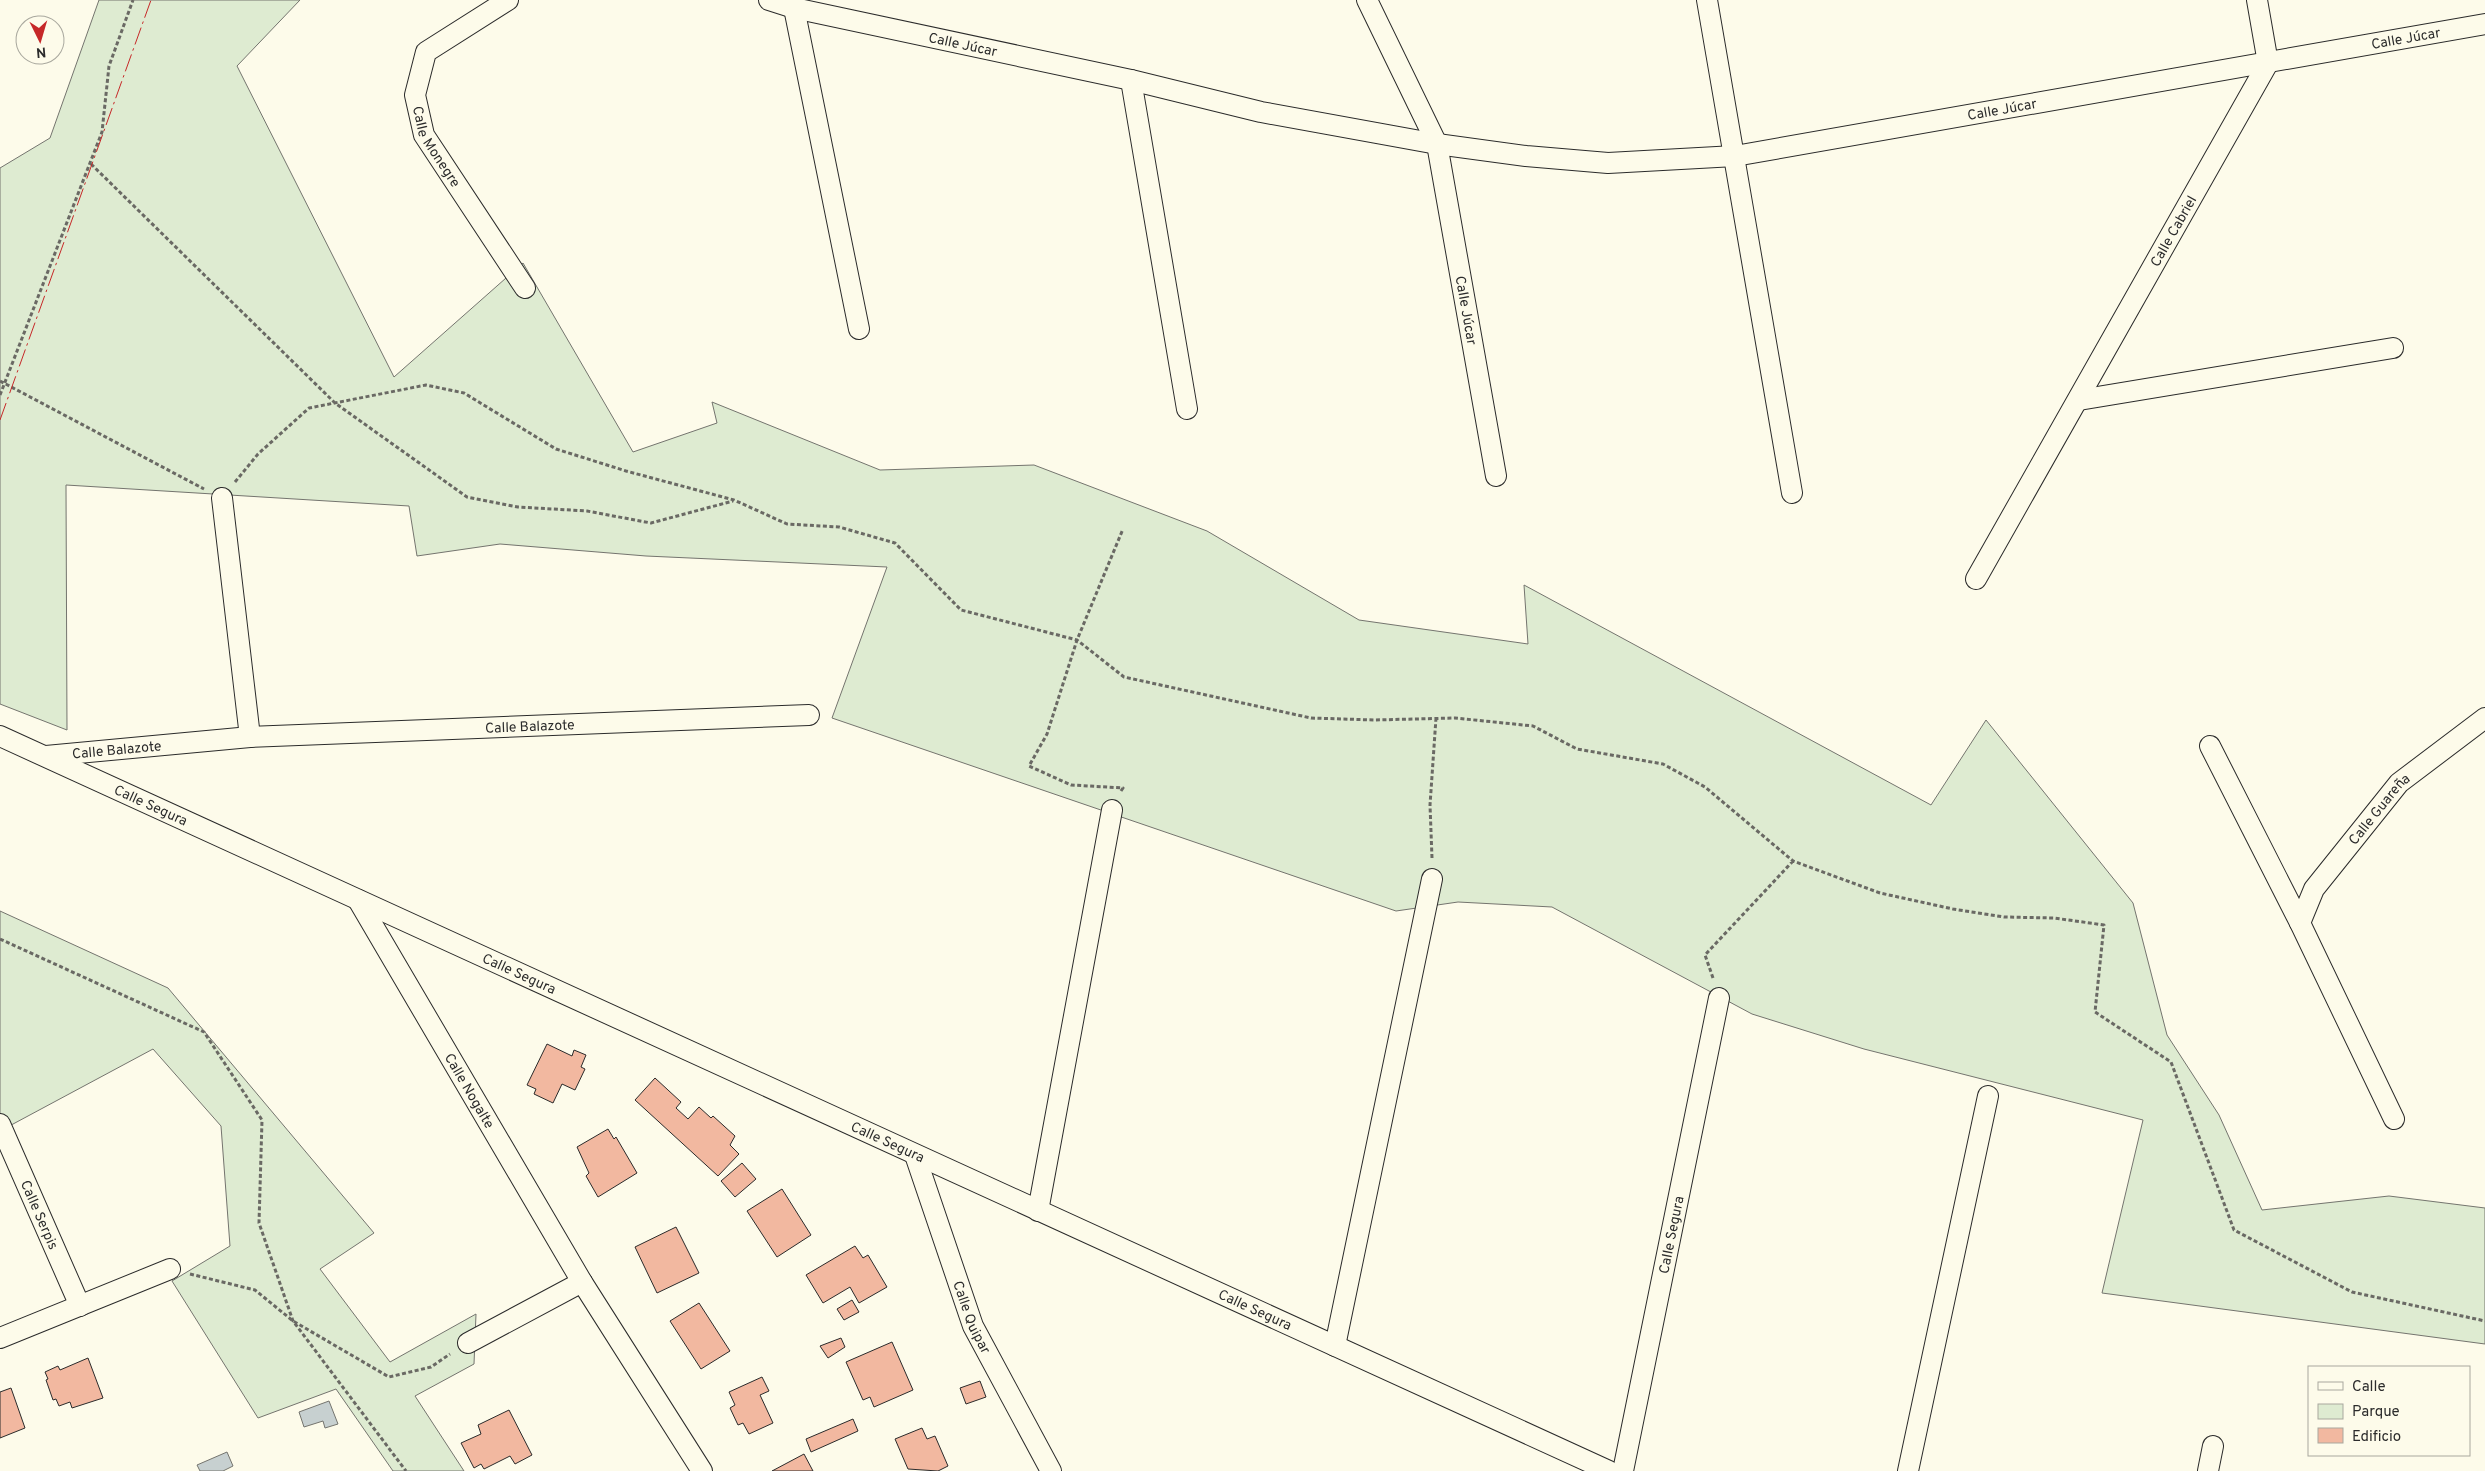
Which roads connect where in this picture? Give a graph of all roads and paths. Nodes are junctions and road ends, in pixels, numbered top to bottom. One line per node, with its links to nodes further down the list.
1 (133, 0): 13 (path)
2 (508, 0): 14 (street, Calle Monegre)
3 (769, 0): 7 (street, Calle Júcar)
4 (1367, 0): 11 (street, Calle Júcar)
5 (1708, 0): 12 (street)
6 (2257, 0): 9 (street)
7 (794, 8): 10 (street, Calle Júcar); 15 (street)
8 (2485, 24): 9 (street, Calle Júcar)
9 (2268, 63): 12 (street, Calle Júcar); 19 (street, Calle Cabriel)
10 (1130, 80): 11 (street, Calle Júcar); 21 (street)
11 (1437, 144): 12 (street, Calle Júcar); 22 (street, Calle Júcar)
12 (1735, 156): 23 (street)
13 (91, 164): 17 (path); 20 (path)
14 (525, 288)
15 (859, 329)
16 (2393, 348): 19 (street)
17 (2, 382): 18 (path); 24 (path)
18 (0, 395)
19 (2079, 400): 27 (street, Calle Cabriel)
20 (335, 403): 24 (path); 25 (path); 25 (path)
21 (1187, 409)
22 (1496, 476)
23 (1792, 493)
24 (222, 498): 33 (street)
25 (734, 500): 28 (path)
26 (1123, 529): 28 (path)
27 (1976, 579)
28 (1077, 640): 30 (path); 36 (path)
29 (809, 715): 33 (street, Calle Balazote)
30 (1436, 718): 37 (path); 38 (path)
31 (2485, 718): 40 (street, Calle Guareña)
32 (0, 736): 35 (street, Calle Segura)
33 (250, 737): 35 (street, Calle Balazote)
34 (2210, 746): 40 (street)
35 (44, 756): 39 (street, Calle Segura)
36 (1112, 810): 47 (street)
37 (1793, 861): 42 (path); 52 (path)
38 (1432, 879): 55 (street)
39 (358, 900): 46 (street, Calle Segura); 49 (street, Calle Nogalte)
40 (2300, 923): 44 (street)
41 (0, 939): 51 (path)
42 (1719, 998): 61 (street, Calle Segura)
43 (1988, 1096): 62 (street)
44 (2394, 1119)
45 (0, 1124): 50 (street, Calle Serpis)
46 (916, 1155): 47 (street, Calle Segura); 59 (street, Calle Quipar)
47 (1038, 1211): 55 (street, Calle Segura)
48 (170, 1269): 50 (street); 51 (path)
49 (582, 1282): 54 (street); 58 (street, Calle Nogalte)
50 (80, 1306): 53 (street)
51 (293, 1321): 54 (path); 57 (path)
52 (2485, 1322)
53 (0, 1338)
54 (468, 1343)
55 (1335, 1346): 60 (street, Calle Segura)
56 (2213, 1446): 63 (street)
57 (406, 1471)
58 (702, 1471)
59 (1050, 1471)
60 (1609, 1471)
61 (1623, 1471)
62 (1908, 1471)
63 (2208, 1471)

